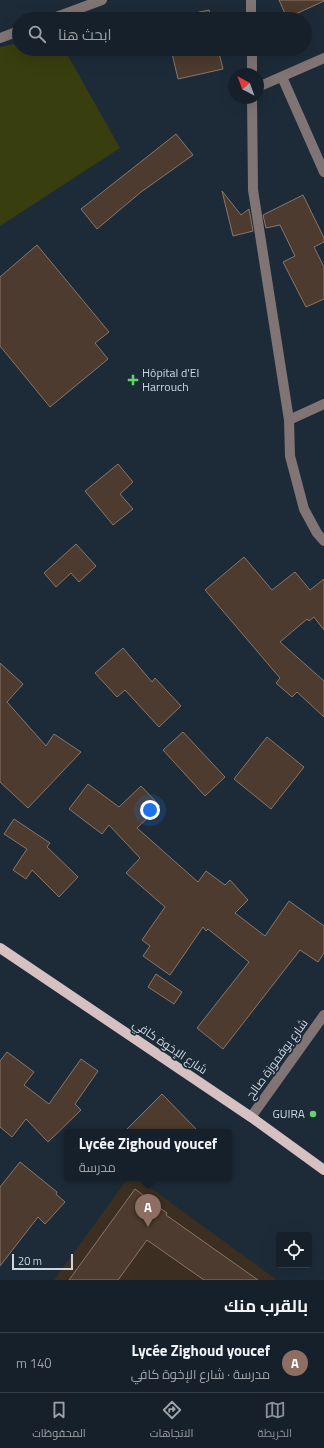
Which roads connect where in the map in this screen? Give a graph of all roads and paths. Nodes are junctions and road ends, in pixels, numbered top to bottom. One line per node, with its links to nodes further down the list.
1 (102, 0): 3 (street)
2 (251, 0): 4 (street)
3 (70, 12)
4 (251, 12)
5 (12, 34): 6 (street)
6 (0, 38)
7 (252, 56): 9 (street)
8 (324, 58): 10 (street)
9 (252, 68)
10 (282, 77): 11 (street); 13 (street)
11 (264, 84)
12 (252, 104): 15 (street)
13 (324, 172)
14 (324, 404): 15 (street)
15 (289, 420): 16 (street)
16 (324, 541)
17 (0, 948): 19 (main road, شارع الإخوة كافي)
18 (324, 1016): 19 (street, شارع بوقموزة صالح)
19 (251, 1118): 20 (main road, شارع الإخوة كافي)
20 (324, 1170)

